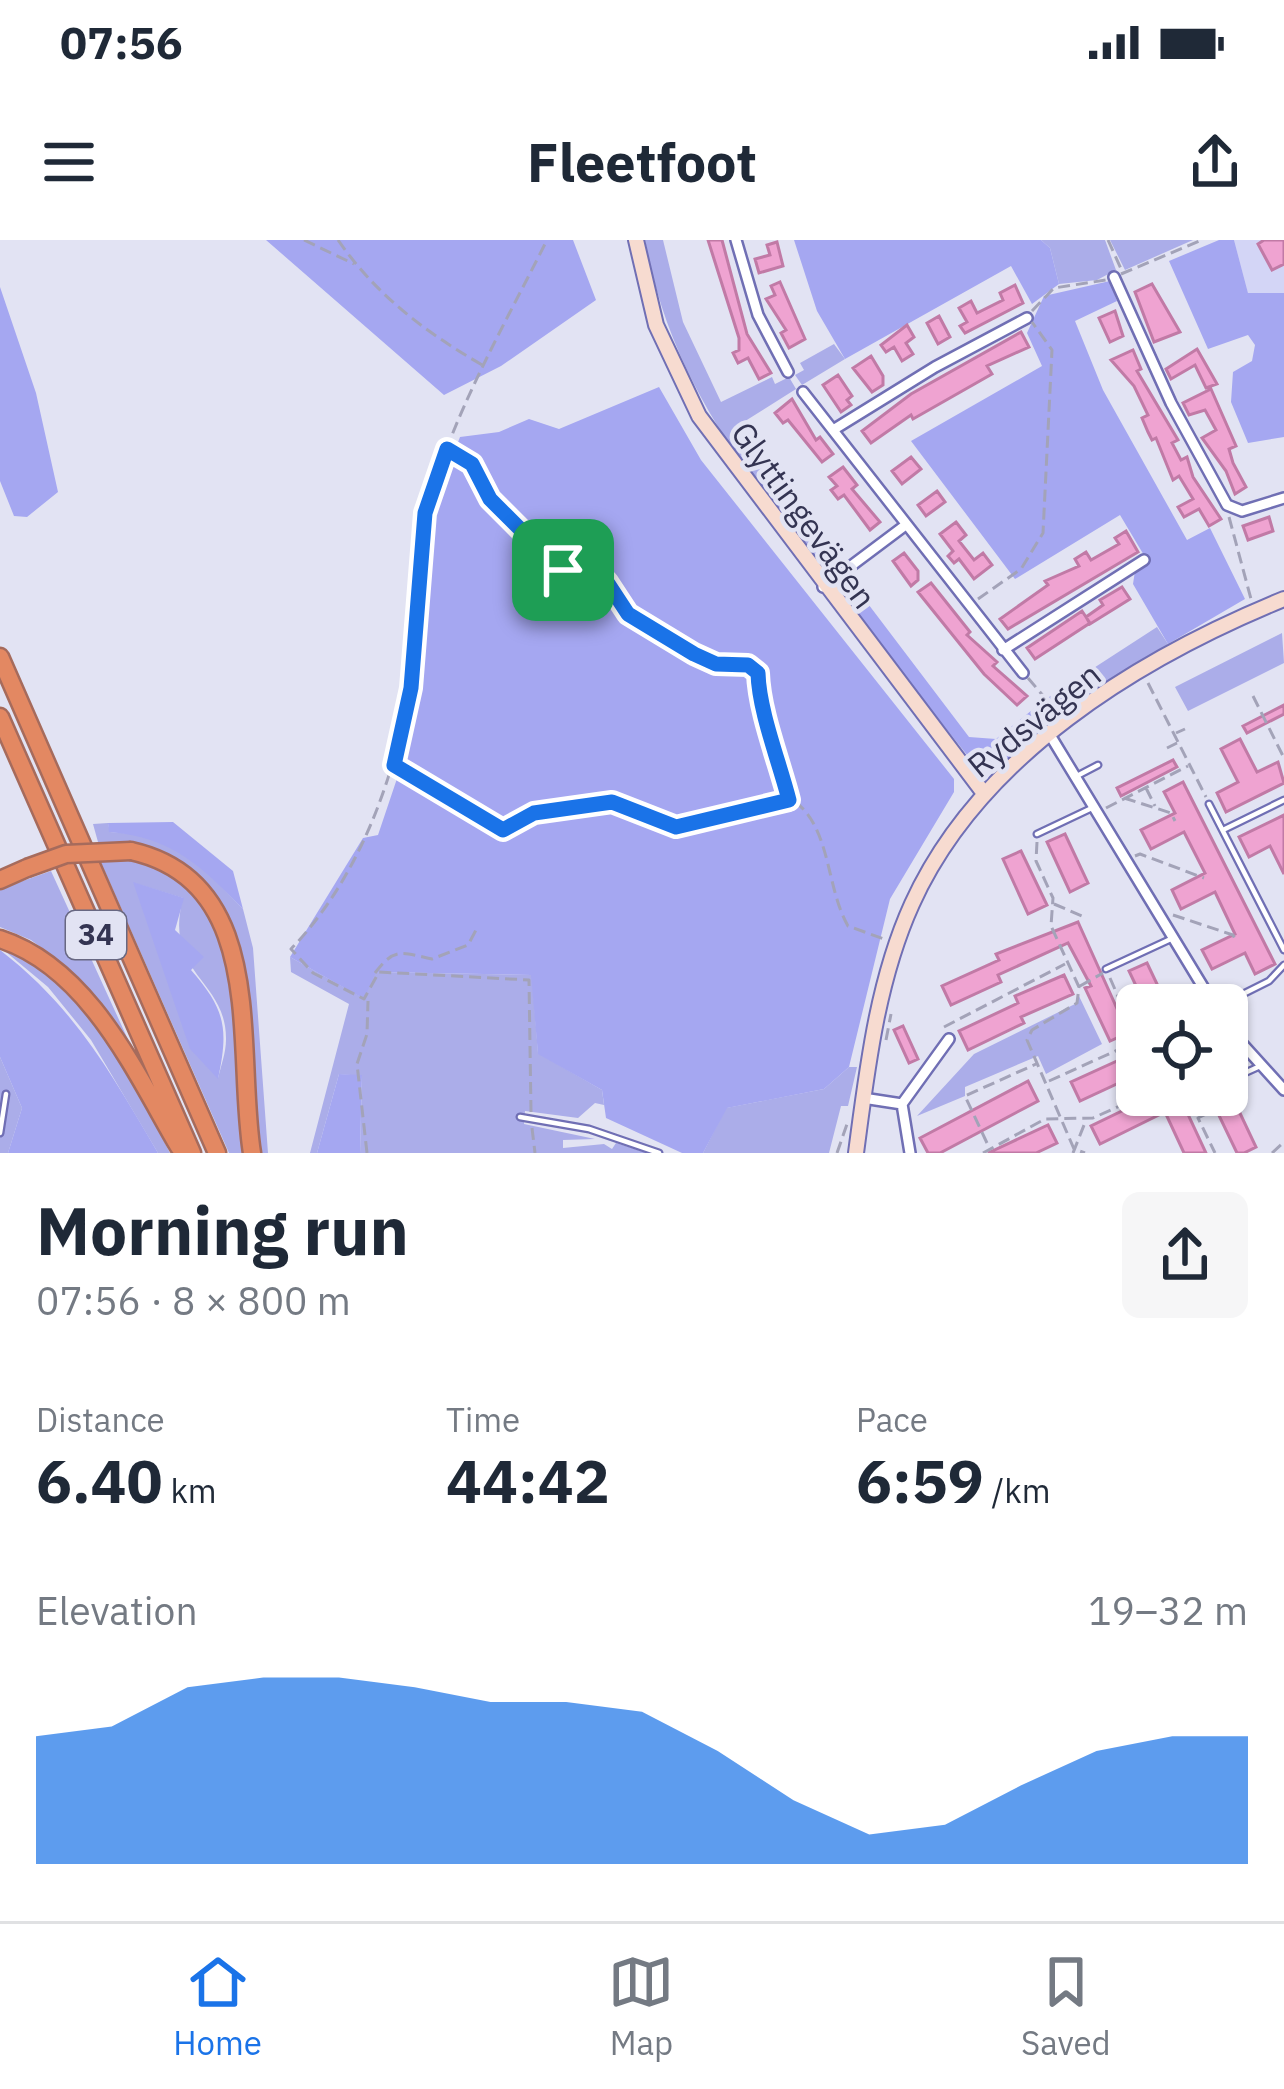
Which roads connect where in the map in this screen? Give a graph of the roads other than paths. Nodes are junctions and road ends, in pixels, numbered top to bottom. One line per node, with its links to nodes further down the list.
1 (636, 240): 11 (street, Glyttingevägen)
2 (736, 240): 5 (street)
3 (1119, 275): 8 (street)
4 (1027, 318): 7 (street)
5 (788, 371)
6 (802, 392): 7 (street)
7 (833, 430): 9 (street)
8 (1284, 498)
9 (903, 526): 11 (street); 13 (street)
10 (1144, 560): 13 (street)
11 (823, 587): 20 (street, Glyttingevägen)
12 (1281, 604): 17 (street, Rydsvägen)
13 (1003, 650): 15 (street)
14 (0, 657): 45 (highway, 34)
15 (1023, 674)
16 (0, 717): 44 (highway, 34)
17 (1050, 735): 19 (street); 20 (street, Rydsvägen)
18 (1098, 766): 19 (lane)
19 (1075, 777): 23 (street)
20 (983, 792): 40 (street, Rydsvägen)
21 (1284, 800): 24 (lane)
22 (1209, 804): 24 (lane)
23 (1096, 809): 25 (lane); 27 (street)
24 (1222, 830): 29 (lane)
25 (1037, 834)
26 (0, 880): 46 (highway, bridge)
27 (1173, 938): 31 (lane); 32 (street)
28 (0, 939): 44 (highway)
29 (1284, 950)
30 (1284, 965): 33 (lane)
31 (1106, 969)
32 (1204, 984)
33 (1248, 991)
34 (949, 1040): 41 (street)
35 (1248, 1054): 36 (street)
36 (1258, 1067): 37 (lane); 38 (street)
37 (1248, 1072)
38 (1284, 1090)
39 (6, 1094): 43 (lane)
40 (863, 1098): 41 (street); 48 (street, Rydsvägen)
41 (902, 1104): 49 (street)
42 (520, 1117): 47 (lane)
43 (0, 1133)
44 (187, 1153)
45 (217, 1153)
46 (252, 1153)
47 (659, 1153)
48 (856, 1153)
49 (910, 1153)

